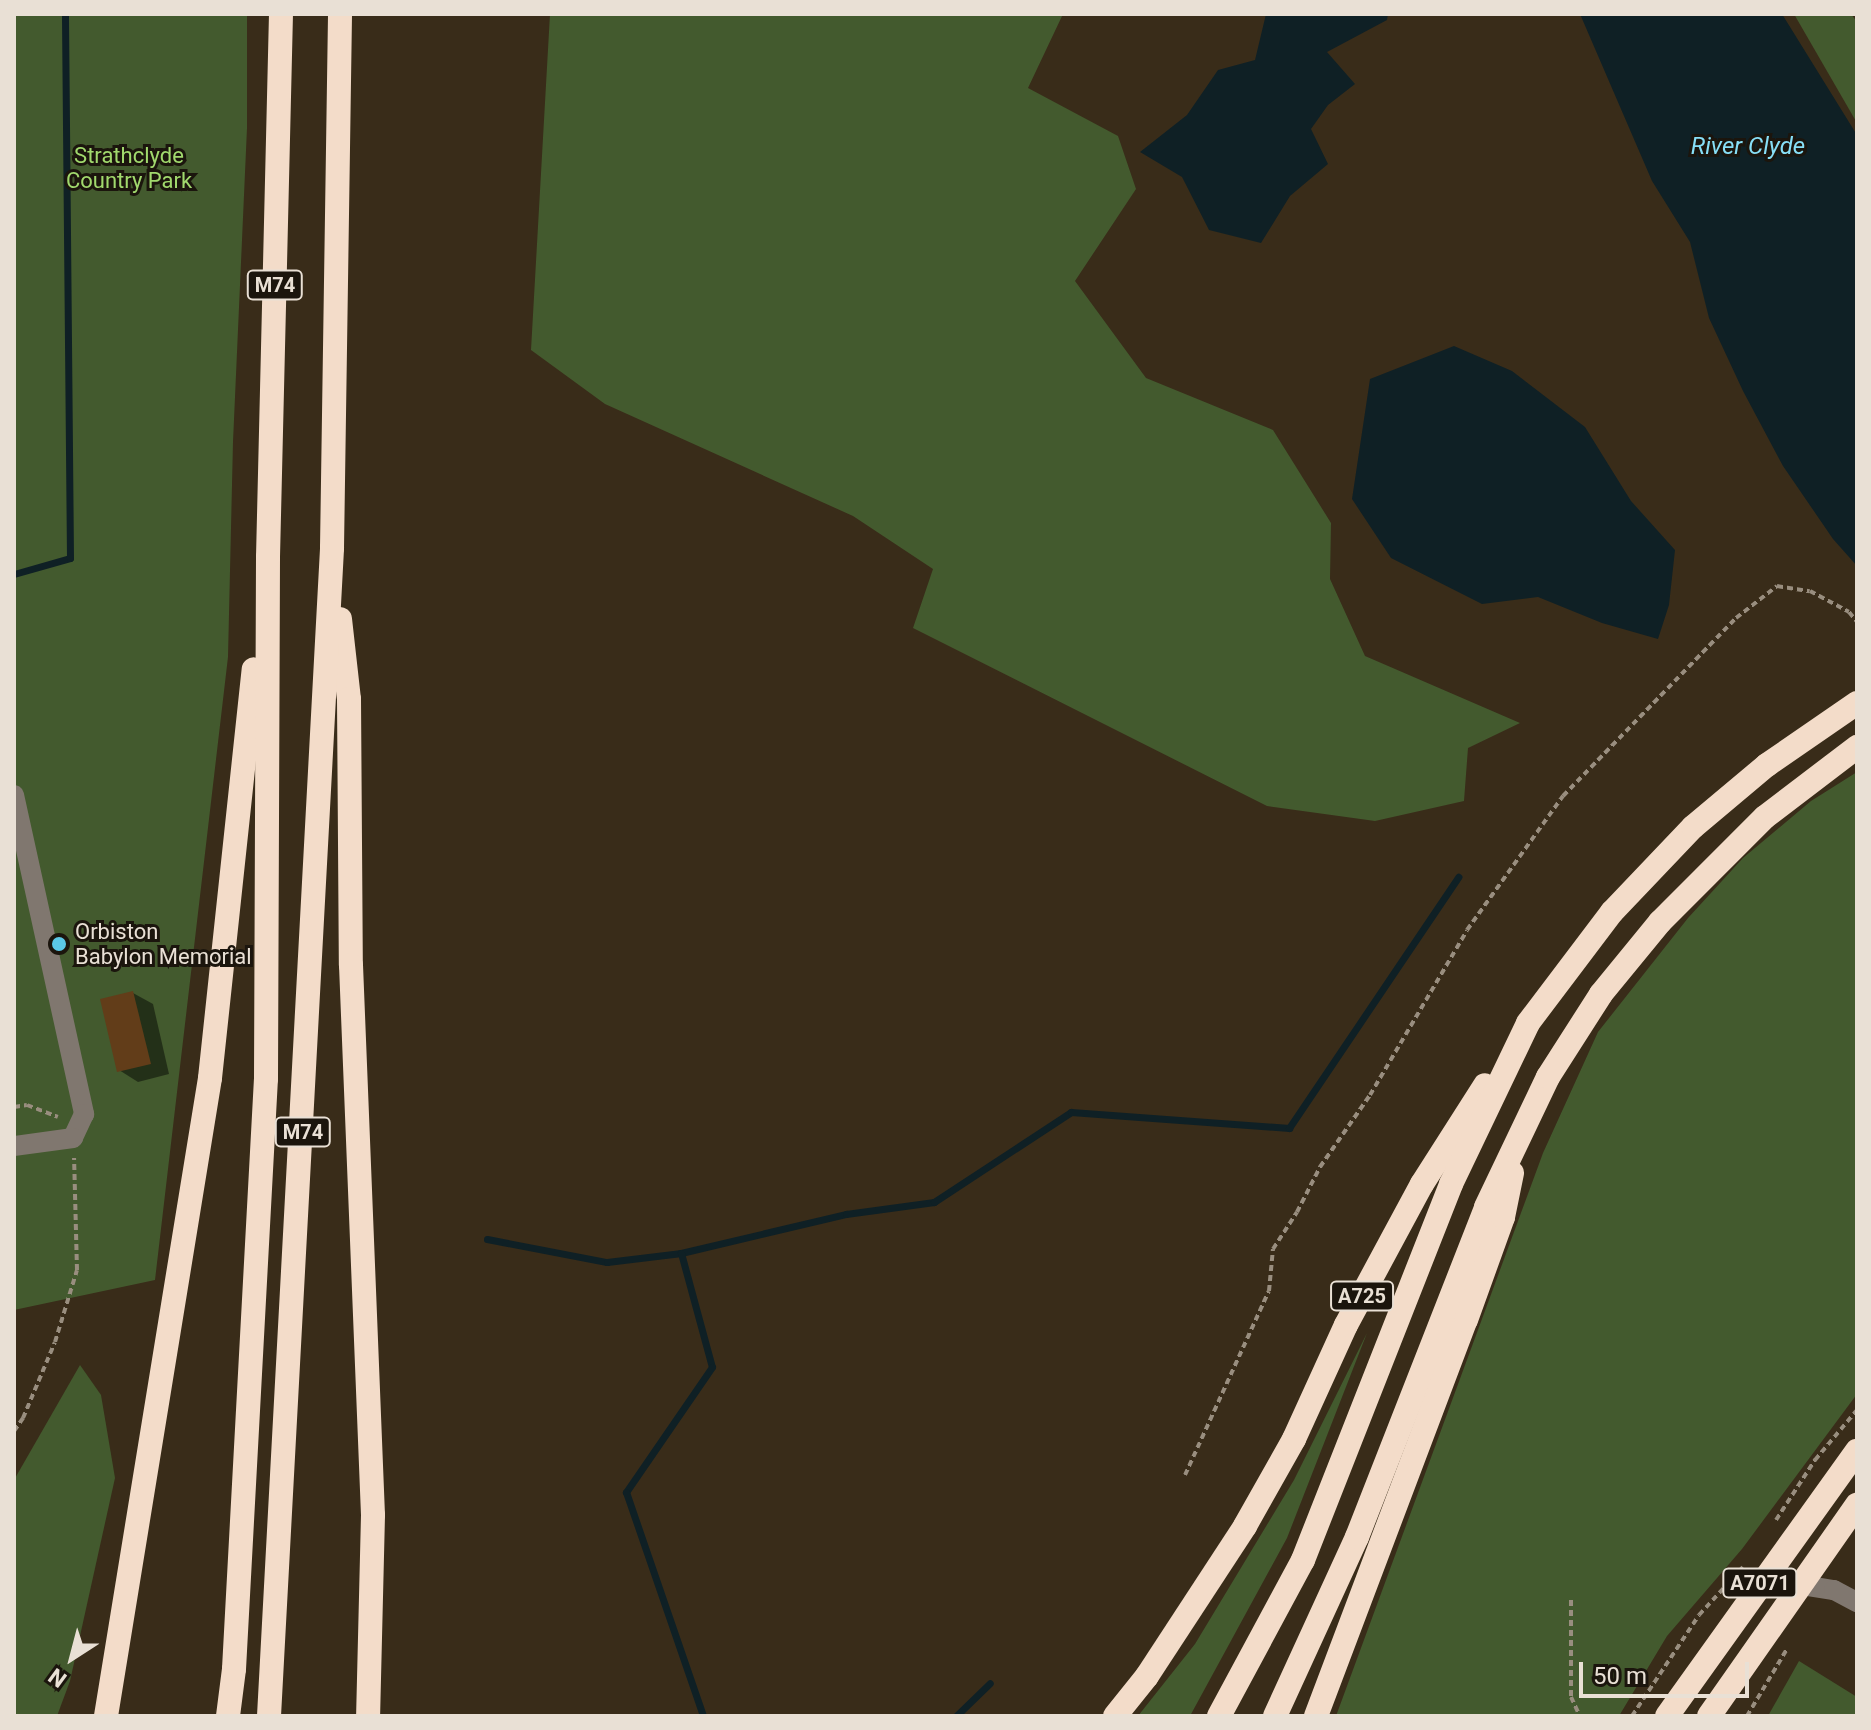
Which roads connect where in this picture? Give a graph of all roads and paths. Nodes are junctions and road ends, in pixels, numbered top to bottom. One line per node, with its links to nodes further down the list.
1 (281, 14): 4 (highway, M74)
2 (340, 14): 3 (highway, M74)
3 (332, 548): 27 (highway, M74); 28 (highway)
4 (268, 557): 25 (highway); 26 (highway, M74)
5 (1857, 622): 17 (path)
6 (1853, 705): 9 (highway, A725)
7 (1857, 747): 11 (highway)
8 (14, 795): 12 (street)
9 (1528, 1023): 29 (highway, A725); 30 (highway, A725)
10 (14, 1107): 12 (path)
11 (1521, 1127): 31 (highway); 32 (highway)
12 (76, 1132): 13 (street); 15 (path)
13 (14, 1146)
14 (1857, 1410): 19 (path)
15 (14, 1431)
16 (1857, 1451): 35 (highway, A7071)
17 (1185, 1475)
18 (1857, 1505): 21 (highway, A7071)
19 (1775, 1522)
20 (1750, 1559): 34 (path)
21 (1802, 1585): 23 (street); 36 (highway, A7071)
22 (1571, 1600): 33 (path)
23 (1857, 1602)
24 (1790, 1644): 37 (path)
25 (106, 1716)
26 (228, 1716)
27 (269, 1716)
28 (368, 1716)
29 (1115, 1716)
30 (1219, 1716)
31 (1275, 1716)
32 (1316, 1716)
33 (1580, 1716)
34 (1632, 1716)
35 (1667, 1716)
36 (1709, 1716)
37 (1747, 1716)

